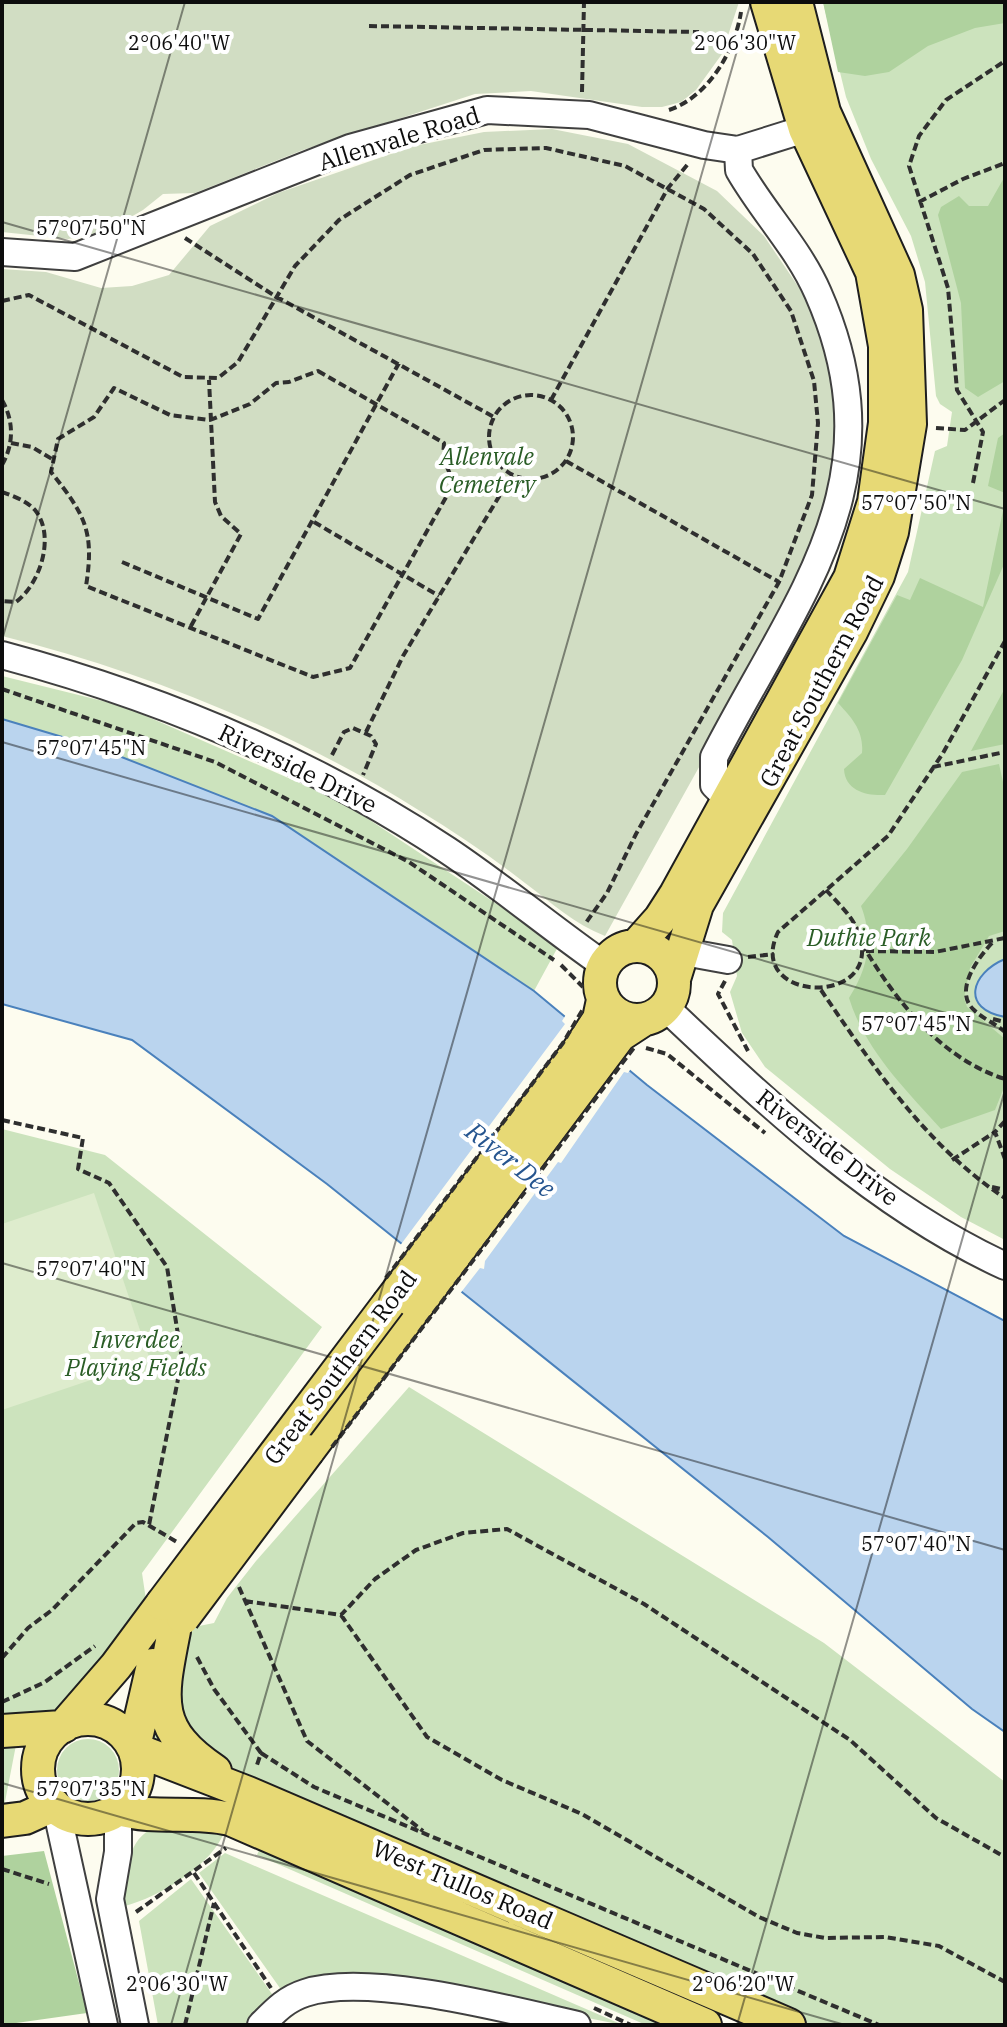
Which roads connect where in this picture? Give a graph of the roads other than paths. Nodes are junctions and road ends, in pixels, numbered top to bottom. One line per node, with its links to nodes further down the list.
1 (767, 2): 3 (main road, Great Southern Road)
2 (796, 2): 10 (main road, Great Southern Road)
3 (805, 129): 4 (street, Allenvale Road); 7 (main road, Great Southern Road)
4 (738, 150): 5 (street, Allenvale Road); 7 (street)
5 (2, 252)
6 (2, 655): 10 (street, Riverside Drive)
7 (728, 799): 8 (main road, Great Southern Road)
8 (636, 946): 10 (main road, Great Southern Road); 10 (main road)
9 (728, 960): 10 (street)
10 (631, 1001): 11 (street, Riverside Drive); 12 (main road, Great Southern Road, bridge)
11 (1005, 1266)
12 (177, 1625): 13 (main road, Great Southern Road); 15 (main road, Great Southern Road); 16 (main road)
13 (63, 1727): 14 (main road); 15 (main road); 17 (main road)
14 (2, 1731)
15 (134, 1748): 16 (main road, West Tullos Road); 18 (main road)
16 (248, 1793): 25 (main road, West Tullos Road)
17 (55, 1806): 18 (main road); 19 (main road); 20 (street)
18 (118, 1809): 21 (street); 24 (main road, West Tullos Road)
19 (2, 1821)
20 (104, 2025)
21 (135, 2025)
22 (261, 2025): 23 (street)
23 (577, 2025)
24 (705, 2025)
25 (789, 2025)

